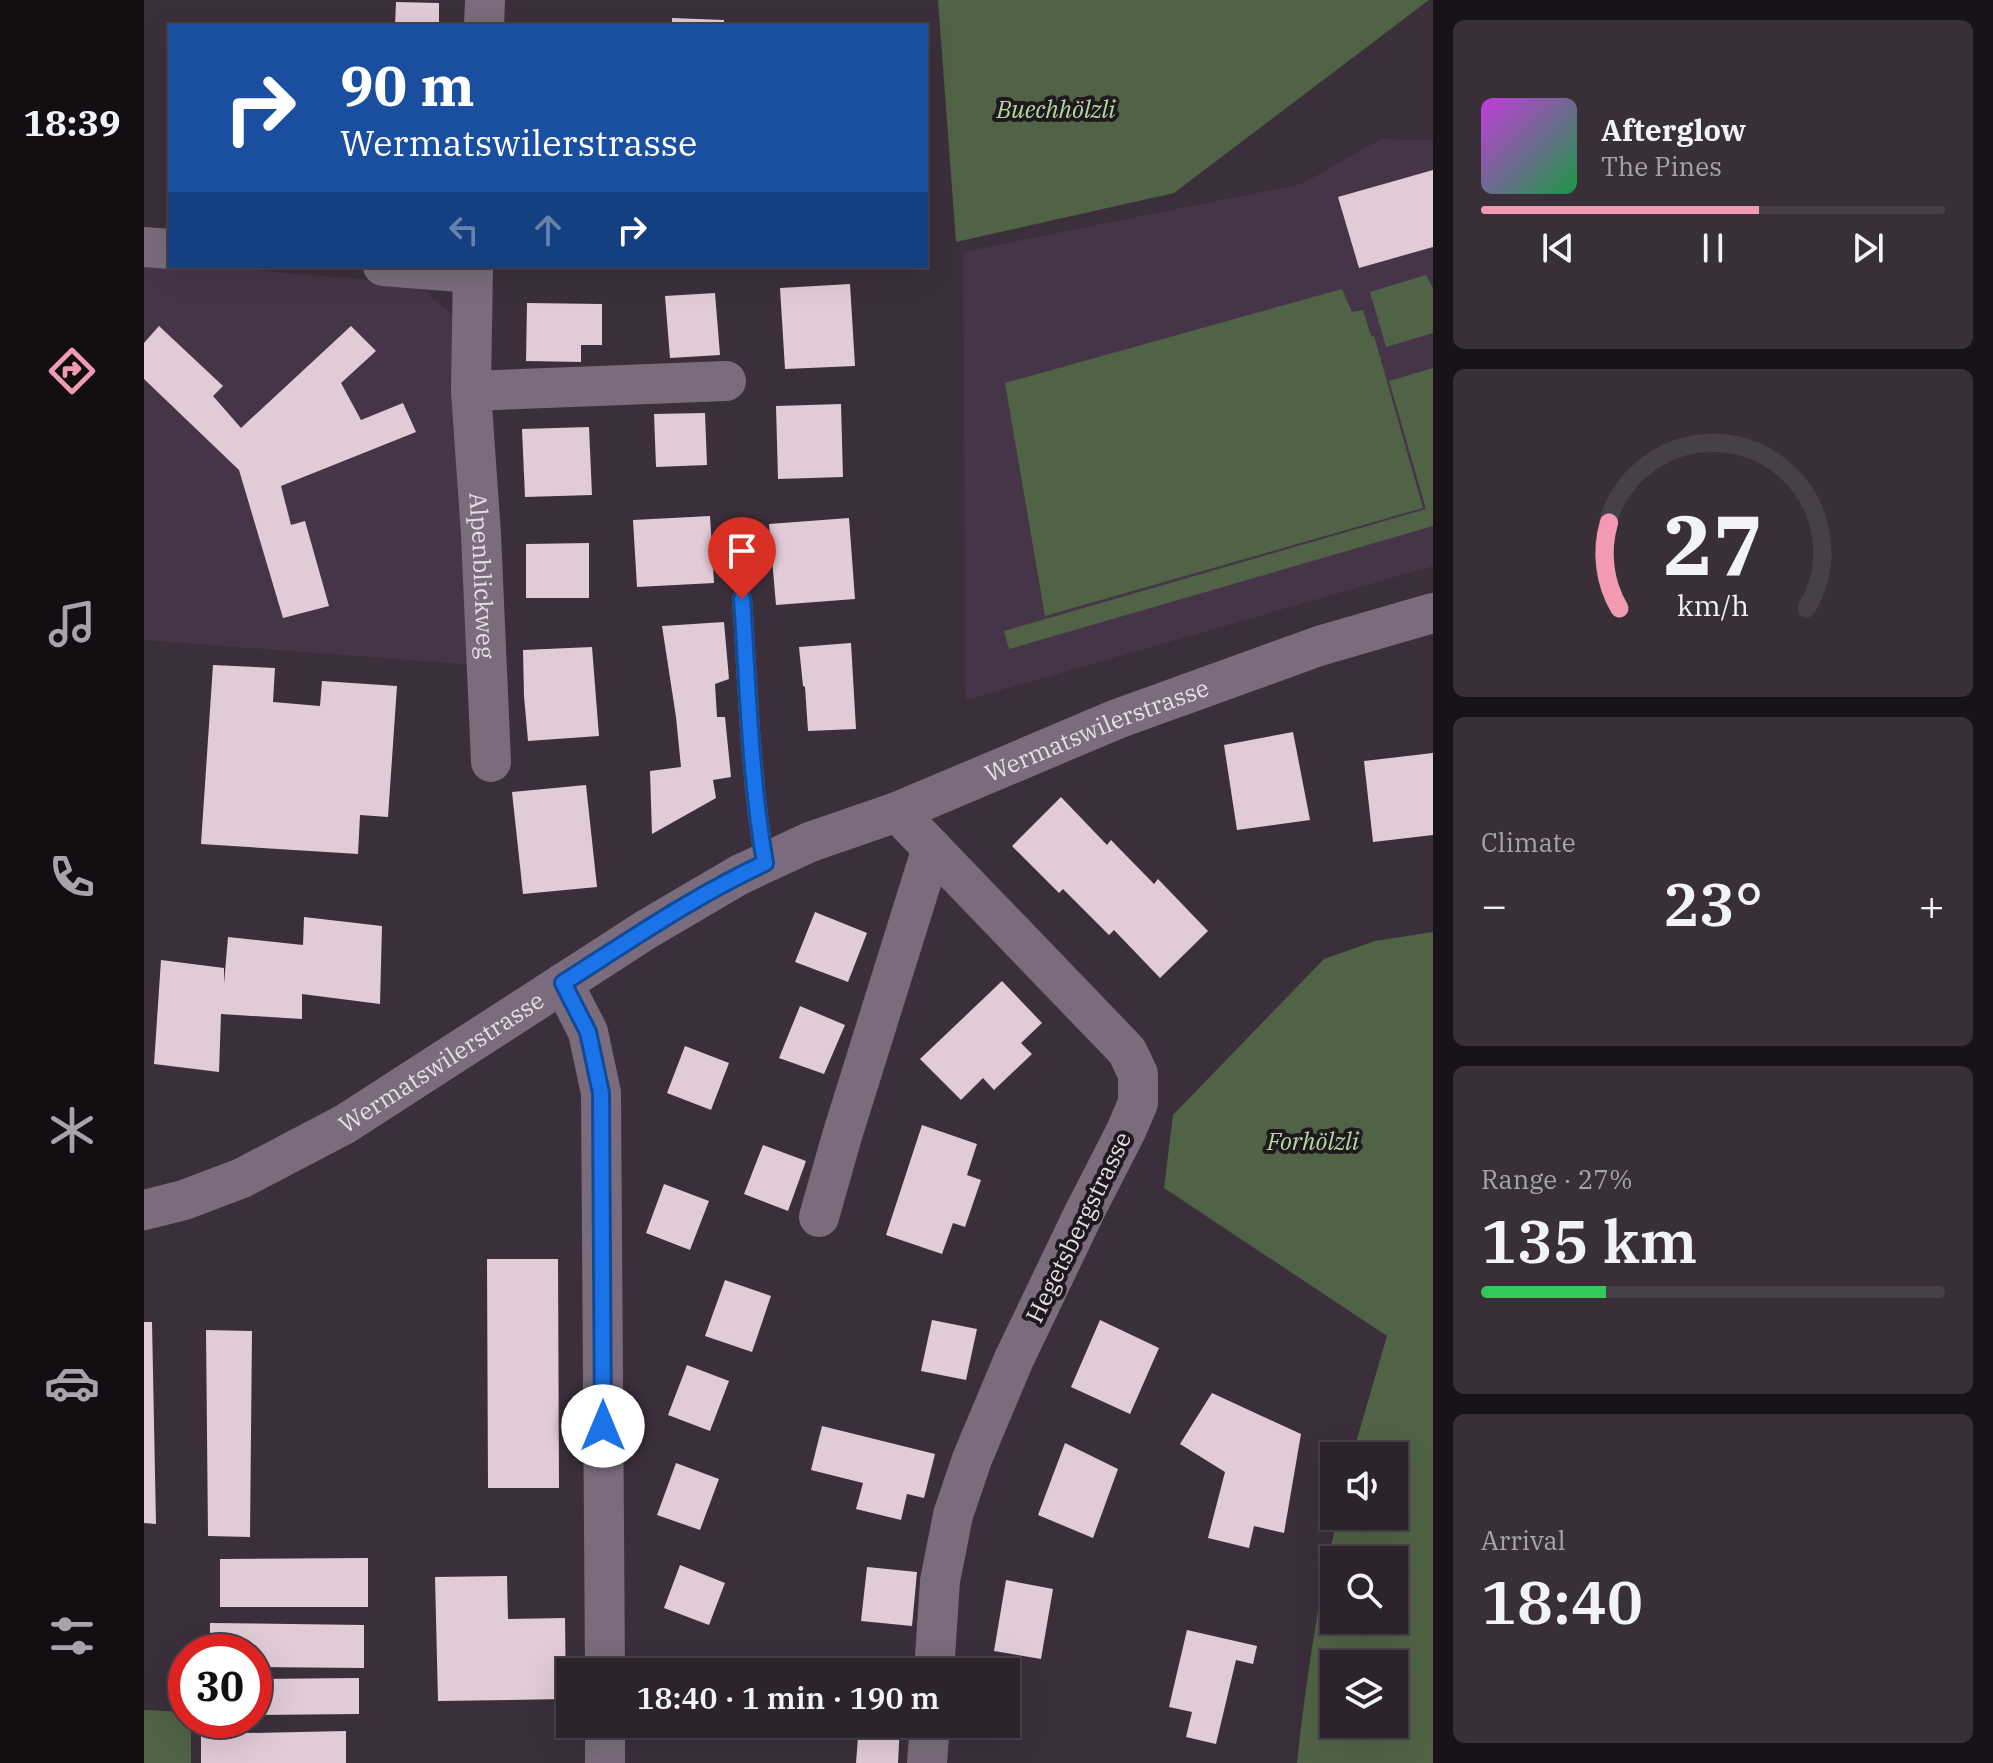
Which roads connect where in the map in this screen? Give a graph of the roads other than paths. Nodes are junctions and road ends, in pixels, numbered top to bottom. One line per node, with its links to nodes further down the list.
1 (485, 0): 2 (street)
2 (484, 24)
3 (144, 247): 4 (street)
4 (168, 249)
5 (428, 268): 6 (street)
6 (473, 270): 8 (street, Alpenblickweg)
7 (726, 381): 8 (street)
8 (471, 391): 11 (street, Alpenblickweg)
9 (742, 599): 14 (lane)
10 (1433, 613): 12 (street, Wermatswilerstrasse)
11 (491, 762)
12 (897, 812): 13 (street, Hegetsbergstrasse); 14 (street, Wermatswilerstrasse)
13 (932, 848): 17 (street); 19 (street, Hegetsbergstrasse)
14 (765, 863): 15 (street, Wermatswilerstrasse)
15 (563, 983): 16 (street, Wermatswilerstrasse); 18 (street)
16 (144, 1210)
17 (819, 1217)
18 (605, 1658)
19 (935, 1658)
20 (605, 1738): 22 (street)
21 (929, 1738): 23 (street)
22 (605, 1763)
23 (927, 1763)

